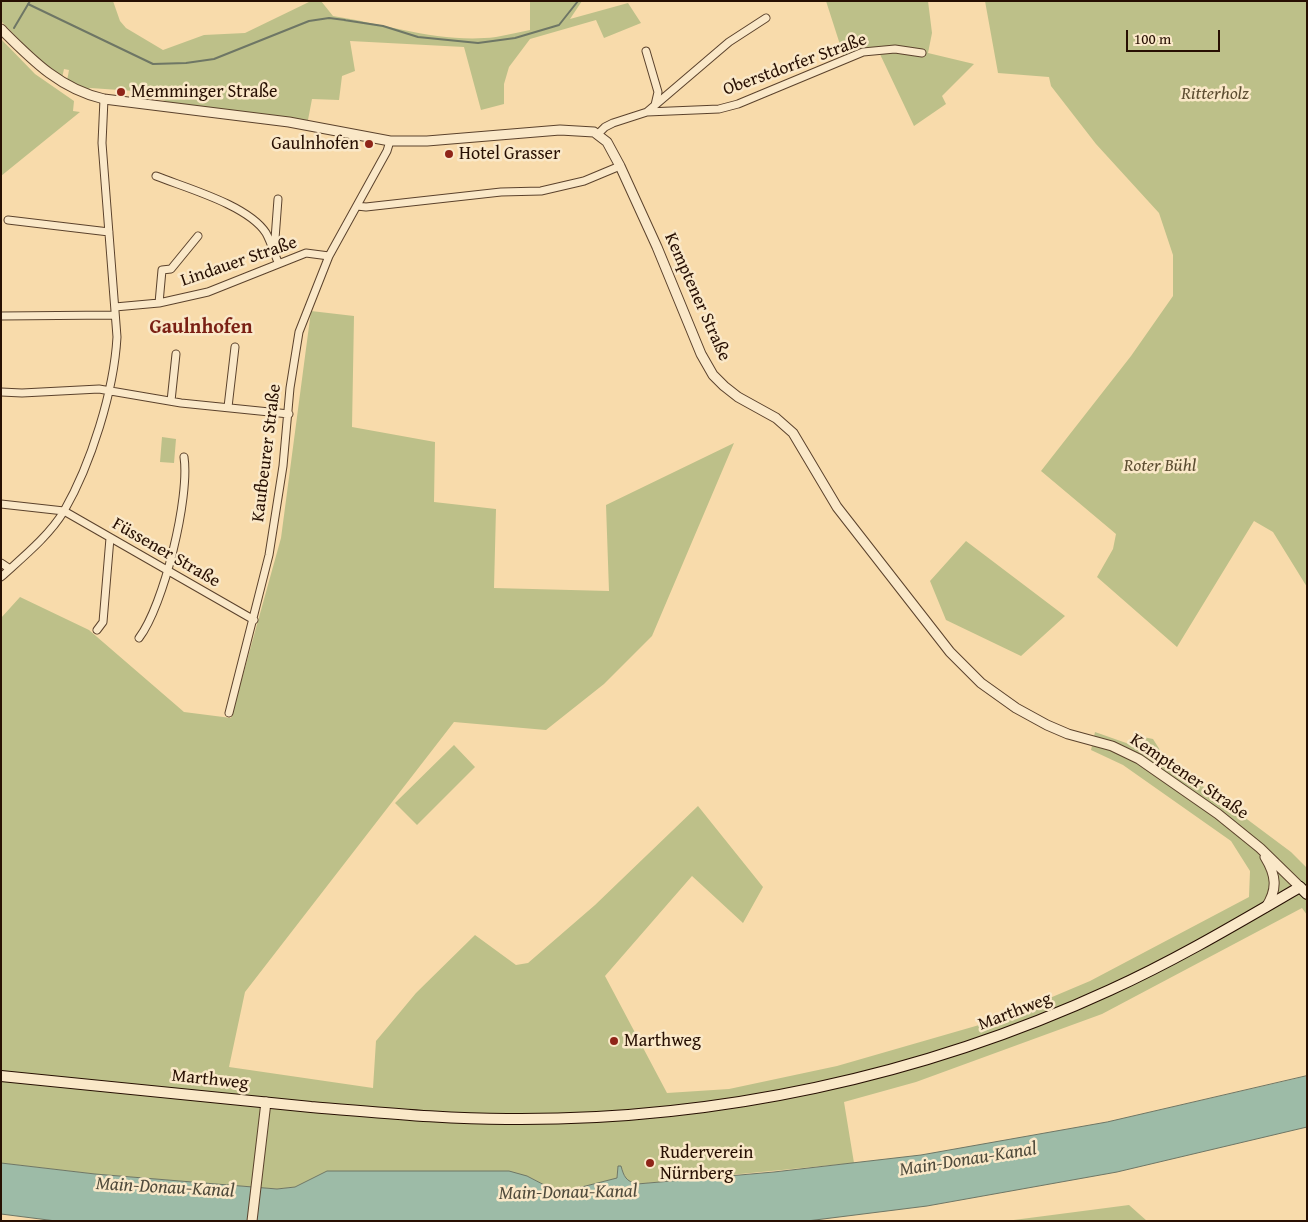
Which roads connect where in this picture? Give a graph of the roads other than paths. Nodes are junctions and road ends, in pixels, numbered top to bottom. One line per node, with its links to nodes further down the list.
1 (766, 18): 6 (street)
2 (1, 29): 5 (street)
3 (646, 51): 6 (street)
4 (922, 53): 7 (street, Oberstdorfer Straße)
5 (104, 99): 9 (street); 15 (street)
6 (655, 106): 7 (street)
7 (647, 112): 8 (street)
8 (598, 134): 9 (street); 10 (street, Kemptener Straße)
9 (390, 141): 13 (street, Kaufbeurer Straße)
10 (620, 166): 13 (street); 43 (street, Kemptener Straße)
11 (156, 176): 17 (street)
12 (278, 199): 17 (street)
13 (357, 206): 18 (street, Kaufbeurer Straße)
14 (8, 220): 15 (street)
15 (109, 232): 21 (street)
16 (198, 236): 20 (street, Lindauer Straße)
17 (271, 244): 19 (street)
18 (329, 256): 19 (street, Lindauer Straße); 30 (street, Kaufbeurer Straße)
19 (278, 262): 20 (street, Lindauer Straße)
20 (159, 303): 21 (street, Lindauer Straße)
21 (115, 307): 22 (street)
22 (115, 315): 23 (street); 26 (street)
23 (1, 316)
24 (236, 347): 29 (street)
25 (176, 354): 28 (street)
26 (109, 390): 27 (street); 28 (street); 33 (street)
27 (1, 392)
28 (170, 401): 29 (street)
29 (228, 407): 30 (street)
30 (289, 414): 39 (street, Kaufbeurer Straße)
31 (184, 457): 37 (street)
32 (1, 504): 33 (street)
33 (64, 511): 34 (street, Füssener Straße); 36 (street)
34 (110, 538): 37 (street, Füssener Straße); 40 (street)
35 (1, 562): 36 (street)
36 (10, 569): 38 (street)
37 (167, 571): 39 (street, Füssener Straße); 41 (street)
38 (1, 577)
39 (254, 620): 42 (street, Kaufbeurer Straße)
40 (97, 630)
41 (139, 638)
42 (229, 713)
43 (1260, 848): 44 (street, Kemptener Straße); 45 (street)
44 (1304, 891): 45 (main road, Marthweg)
45 (1265, 908): 47 (main road, Marthweg)
46 (1, 1076): 47 (main road, Marthweg)
47 (266, 1102): 48 (street)
48 (252, 1221)

